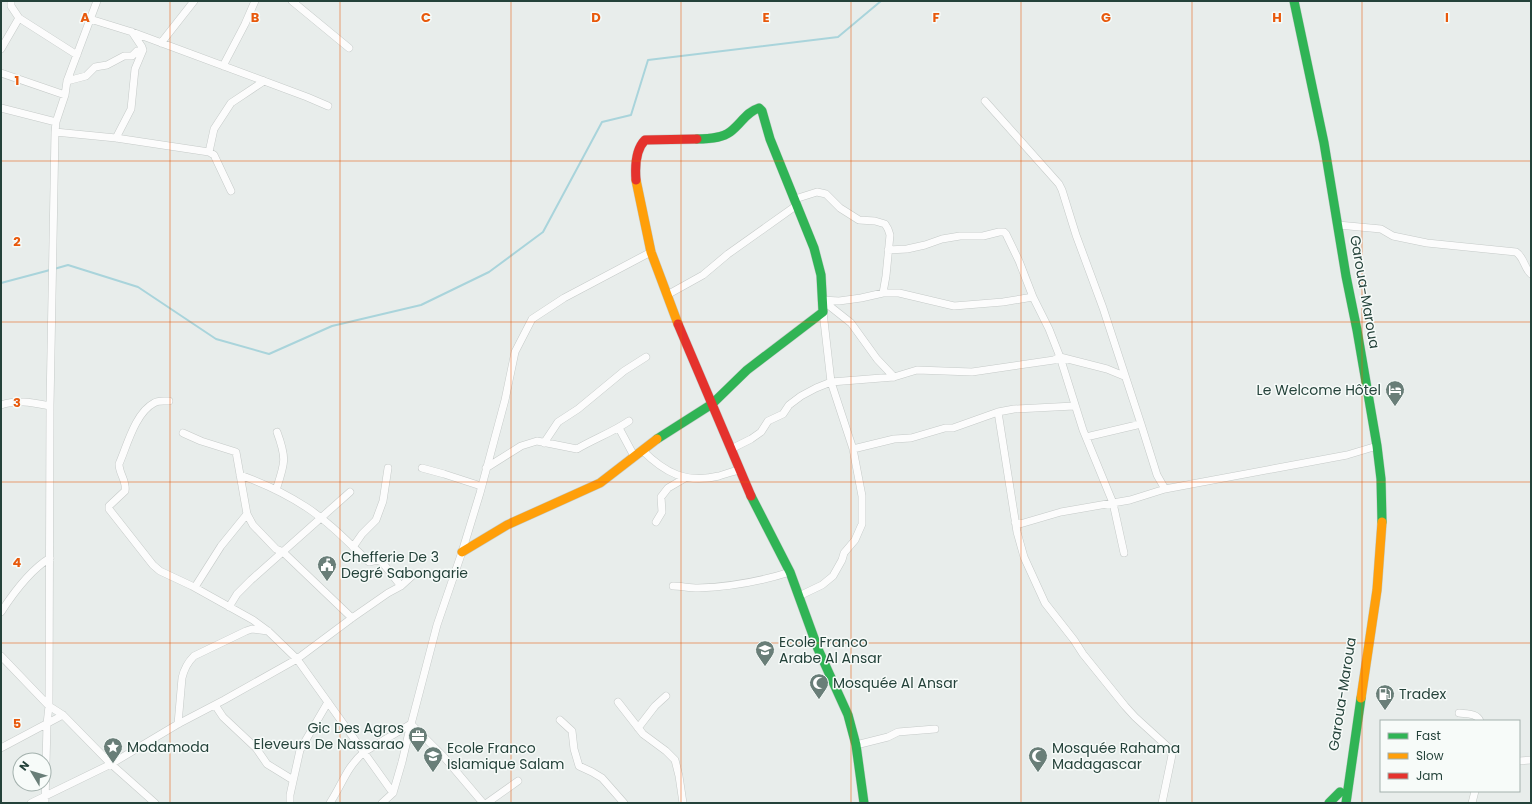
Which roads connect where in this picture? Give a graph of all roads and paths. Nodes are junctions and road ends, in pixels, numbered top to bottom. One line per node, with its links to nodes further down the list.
1 (11, 1): 7 (street)
2 (97, 1): 8 (street)
3 (194, 1): 10 (street)
4 (255, 1): 15 (street)
5 (1294, 1): 29 (main road, Garoua-Maroua)
6 (295, 2): 11 (street)
7 (19, 18): 12 (street); 14 (street)
8 (90, 19): 9 (street); 14 (street)
9 (132, 32): 10 (street); 13 (street)
10 (162, 43): 15 (street)
11 (349, 48)
12 (1, 49)
13 (143, 50): 17 (street); 25 (street)
14 (77, 55): 17 (street)
15 (223, 66): 18 (street)
16 (1, 73): 19 (street)
17 (67, 81): 19 (street)
18 (264, 81): 21 (street); 26 (street)
19 (65, 95): 23 (street)
20 (985, 101): 40 (street)
21 (328, 106)
22 (1, 108): 23 (street)
23 (56, 122): 24 (street)
24 (56, 132): 25 (street); 46 (street)
25 (116, 138): 26 (street)
26 (210, 152): 27 (street)
27 (231, 191)
28 (796, 202): 30 (street); 31 (main road); 34 (street); 36 (main road)
29 (1338, 225): 32 (street); 56 (main road, Garoua-Maroua)
30 (888, 250): 33 (street); 35 (street)
31 (651, 252): 34 (main road); 62 (street)
32 (1531, 274)
33 (883, 293): 35 (street); 36 (street)
34 (667, 295): 44 (main road)
35 (1033, 297): 39 (street)
36 (822, 300): 37 (main road); 41 (street)
37 (823, 312): 42 (street); 44 (main road)
38 (646, 357): 55 (street)
39 (1060, 357): 40 (street); 41 (street); 47 (street)
40 (1124, 376): 50 (street)
41 (894, 377): 42 (street)
42 (831, 382): 57 (street); 58 (street)
43 (169, 401): 84 (street)
44 (712, 404): 57 (main road); 59 (main road)
45 (1, 405): 46 (street)
46 (50, 406): 79 (street)
47 (1074, 406): 48 (street); 54 (street)
48 (998, 412): 58 (street); 74 (street)
49 (629, 421): 51 (street)
50 (1141, 424): 54 (street); 67 (street)
51 (618, 428): 55 (street); 59 (street)
52 (276, 432): 68 (street)
53 (183, 433): 64 (street)
54 (1086, 438): 70 (street)
55 (544, 443): 62 (street)
56 (1377, 446): 67 (street); 85 (main road, Garoua-Maroua)
57 (731, 449): 63 (main road)
58 (853, 449): 86 (street)
59 (638, 453): 65 (street); 77 (main road)
60 (388, 468): 75 (street)
61 (422, 468): 66 (street)
62 (486, 468): 66 (street)
63 (740, 470): 65 (street); 80 (main road)
64 (240, 475): 68 (street); 71 (street)
65 (685, 478): 73 (street)
66 (481, 486): 77 (street)
67 (1165, 489): 70 (street)
68 (276, 490): 72 (street)
69 (350, 492): 72 (street)
70 (1113, 503): 74 (street); 78 (street)
71 (247, 514): 76 (street); 84 (street)
72 (321, 518): 75 (street); 76 (street)
73 (656, 522)
74 (1015, 522): 131 (street)
75 (353, 547): 82 (street)
76 (283, 552): 87 (street); 89 (street)
77 (462, 552): 106 (street)
78 (1124, 553)
79 (50, 558): 88 (street); 99 (street)
80 (790, 572): 83 (street); 86 (main road)
81 (412, 576): 82 (street)
82 (401, 586): 89 (street)
83 (673, 586)
84 (195, 588): 87 (street)
85 (1377, 590): 117 (main road, Garoua-Maroua); 134 (main road, Garoua-Maroua)
86 (799, 596): 109 (main road)
87 (229, 607): 90 (street)
88 (1, 612)
89 (352, 618): 94 (street)
90 (253, 620): 91 (street); 92 (street)
91 (252, 629): 92 (street); 105 (street)
92 (268, 631): 94 (street)
93 (1, 656): 99 (street)
94 (297, 659): 96 (street); 98 (street)
95 (666, 696): 107 (street)
96 (328, 702): 111 (street); 115 (street)
97 (618, 702): 107 (street)
98 (216, 705): 105 (street); 115 (street)
99 (49, 706): 101 (street); 104 (street)
100 (1459, 714): 103 (street)
101 (63, 715): 104 (street); 114 (street)
102 (560, 720): 128 (street)
103 (1480, 720)
104 (47, 724): 110 (street); 120 (street)
105 (178, 724): 114 (street)
106 (411, 724): 111 (street); 119 (street); 126 (street)
107 (638, 728): 129 (street)
108 (935, 728): 109 (street)
109 (856, 745): 130 (main road)
110 (1, 748)
111 (364, 752): 119 (street); 124 (street)
112 (1531, 760): 113 (street)
113 (1520, 761)
114 (111, 764): 120 (street); 122 (street)
115 (293, 780): 123 (street)
116 (518, 781): 127 (street)
117 (1340, 792): 132 (main road); 133 (main road, Garoua-Maroua)
118 (1475, 792): 135 (street)
119 (393, 793): 125 (street)
120 (45, 799): 121 (street)
121 (31, 803)
122 (155, 803)
123 (290, 803)
124 (330, 803)
125 (382, 803)
126 (483, 803)
127 (487, 803)
128 (624, 803)
129 (683, 803)
130 (864, 803)
131 (1162, 803)
132 (1329, 803)
133 (1339, 803)
134 (1346, 803)
135 (1472, 803)

